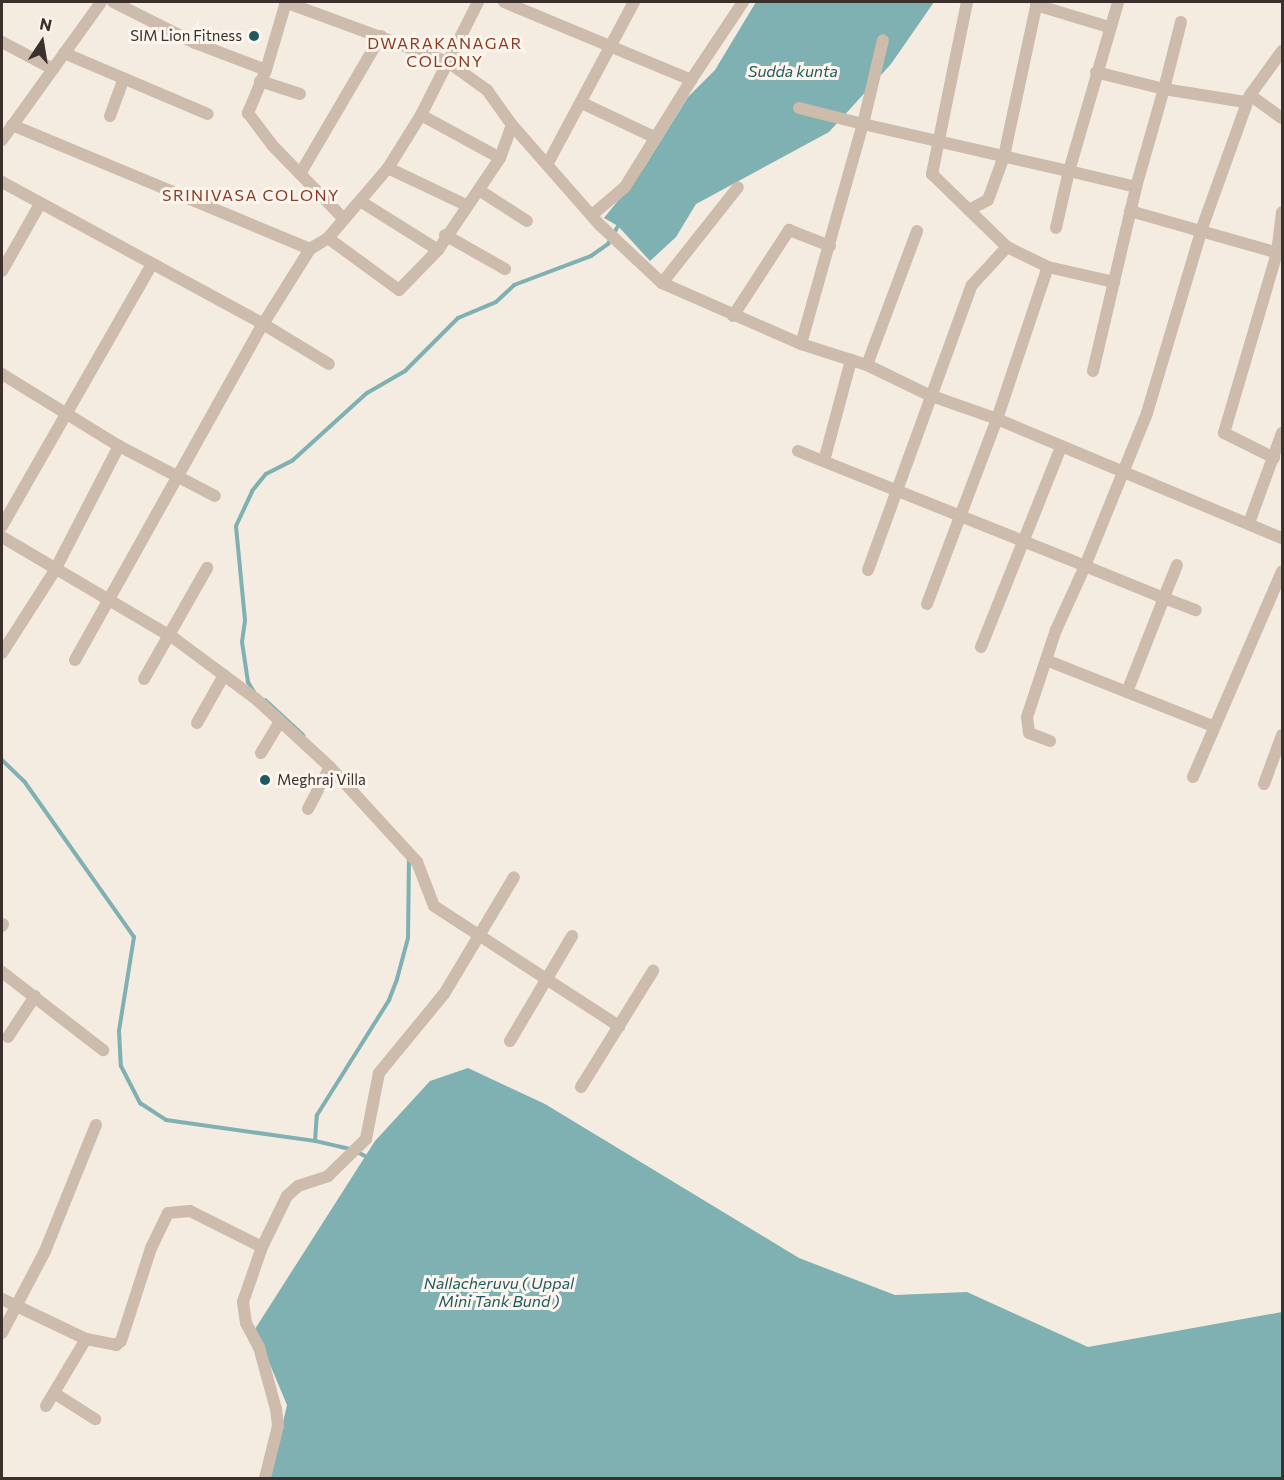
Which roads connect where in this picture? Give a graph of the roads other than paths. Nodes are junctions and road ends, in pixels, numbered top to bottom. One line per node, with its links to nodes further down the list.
1 (101, 2): 18 (street)
2 (113, 2): 22 (street)
3 (286, 2): 13 (street); 22 (street)
4 (478, 2): 19 (street)
5 (504, 2): 16 (street)
6 (634, 2): 16 (street)
7 (743, 2): 24 (street)
8 (967, 2): 39 (street)
9 (1118, 2): 12 (street)
10 (1037, 3): 12 (street); 40 (street)
11 (1182, 22): 25 (street)
12 (1109, 27): 21 (street)
13 (381, 36): 19 (street); 45 (street)
14 (883, 40): 34 (street)
15 (2, 42): 20 (street)
16 (607, 47): 24 (street); 28 (street)
17 (1282, 51): 27 (street)
18 (64, 53): 20 (street); 23 (street)
19 (448, 62): 31 (street); 36 (street)
20 (53, 69): 35 (street)
21 (1096, 72): 25 (street); 44 (street)
22 (263, 76): 26 (street); 45 (street)
23 (124, 78): 30 (street); 32 (street)
24 (691, 80): 37 (street)
25 (1164, 89): 27 (street); 48 (street)
26 (300, 94)
27 (1247, 98): 33 (street); 60 (street)
28 (582, 103): 37 (street); 42 (street)
29 (799, 108): 34 (street)
30 (208, 114)
31 (421, 115): 41 (street); 43 (street)
32 (110, 116)
33 (1282, 118)
34 (863, 124): 39 (street); 64 (street)
35 (12, 125): 38 (street); 66 (street)
36 (512, 125): 41 (street); 42 (street)
37 (656, 138): 56 (street)
38 (2, 140)
39 (938, 143): 40 (street); 53 (street)
40 (1004, 156): 44 (street); 53 (street)
41 (500, 158): 49 (street)
42 (548, 163): 56 (street)
43 (388, 168): 50 (street); 52 (street)
44 (1069, 171): 48 (street); 59 (street)
45 (300, 174): 57 (street)
46 (2, 182): 51 (street)
47 (738, 187): 74 (street)
48 (1136, 187): 54 (street)
49 (478, 190): 52 (street); 58 (street)
50 (360, 201): 57 (street); 67 (street)
51 (40, 204): 69 (street); 72 (street)
52 (466, 205): 62 (street)
53 (969, 210): 65 (street)
54 (1130, 211): 60 (street); 73 (street)
55 (1282, 212): 68 (street)
56 (592, 216): 74 (street)
57 (343, 218): 63 (street)
58 (527, 221)
59 (1056, 228)
60 (1202, 228): 68 (street); 92 (street)
61 (917, 231): 80 (street)
62 (445, 235): 67 (street); 71 (street)
63 (328, 238): 66 (street); 67 (street)
64 (830, 246): 75 (street); 77 (street)
65 (1007, 247): 70 (street); 83 (street)
66 (310, 249): 76 (street)
67 (438, 250)
68 (1280, 254): 90 (street)
69 (152, 264): 76 (street); 84 (street)
70 (1048, 267): 73 (street); 85 (street)
71 (505, 269)
72 (2, 271)
73 (1114, 282): 81 (street)
74 (662, 283): 75 (street)
75 (732, 316): 77 (street)
76 (263, 324): 79 (street); 93 (street)
77 (801, 344): 78 (street)
78 (851, 360): 80 (street); 91 (street)
79 (329, 364)
80 (867, 365): 83 (street)
81 (1093, 371)
82 (2, 374): 84 (street)
83 (929, 395): 85 (street); 94 (street)
84 (67, 415): 87 (street); 98 (street)
85 (997, 419): 88 (street); 96 (street)
86 (1282, 433): 90 (street)
87 (119, 446): 93 (street); 105 (street)
88 (1061, 447): 92 (street); 101 (street)
89 (798, 451): 91 (street)
90 (1274, 458): 97 (street)
91 (824, 461): 94 (street)
92 (1126, 472): 97 (street); 102 (street)
93 (178, 478): 95 (street); 109 (street)
94 (894, 489): 96 (street); 106 (street)
95 (215, 496)
96 (962, 516): 101 (street); 110 (street)
97 (1249, 523): 100 (street)
98 (2, 526)
99 (2, 537): 105 (street)
100 (1282, 538)
101 (1022, 539): 102 (street); 113 (street)
102 (1085, 566): 108 (street); 116 (street)
103 (1177, 566): 108 (street)
104 (207, 568): 112 (street)
105 (55, 570): 109 (street); 114 (street)
106 (868, 570)
107 (1282, 571): 122 (street)
108 (1164, 598): 111 (street); 119 (street)
109 (110, 600): 112 (street); 115 (street)
110 (927, 604)
111 (1196, 610)
112 (169, 635): 117 (street); 118 (street)
113 (981, 647)
114 (2, 652)
115 (75, 660)
116 (1046, 660): 119 (street); 124 (street)
117 (224, 675): 120 (street); 121 (street)
118 (144, 679)
119 (1127, 692): 122 (street)
120 (280, 721): 125 (street); 126 (street)
121 (197, 723)
122 (1213, 726): 127 (street)
123 (1282, 735): 128 (street)
124 (1050, 741)
125 (261, 753)
126 (330, 767): 129 (street); 132 (street)
127 (1193, 777)
128 (1264, 784)
129 (308, 809)
130 (514, 877): 132 (street)
131 (572, 936): 135 (street)
132 (479, 939): 135 (street); 143 (street)
133 (653, 971): 137 (street)
134 (2, 972): 136 (street)
135 (545, 982): 137 (street); 139 (street)
136 (35, 996): 138 (street); 140 (street)
137 (618, 1026): 141 (street)
138 (8, 1037)
139 (510, 1041)
140 (103, 1050)
141 (581, 1087)
142 (96, 1125): 145 (street)
143 (262, 1247): 147 (street); 151 (street)
144 (2, 1299): 145 (street)
145 (15, 1307): 146 (street); 147 (street)
146 (2, 1334)
147 (86, 1339): 148 (street)
148 (54, 1393): 149 (street); 150 (street)
149 (46, 1406)
150 (95, 1419)
151 (265, 1479)

